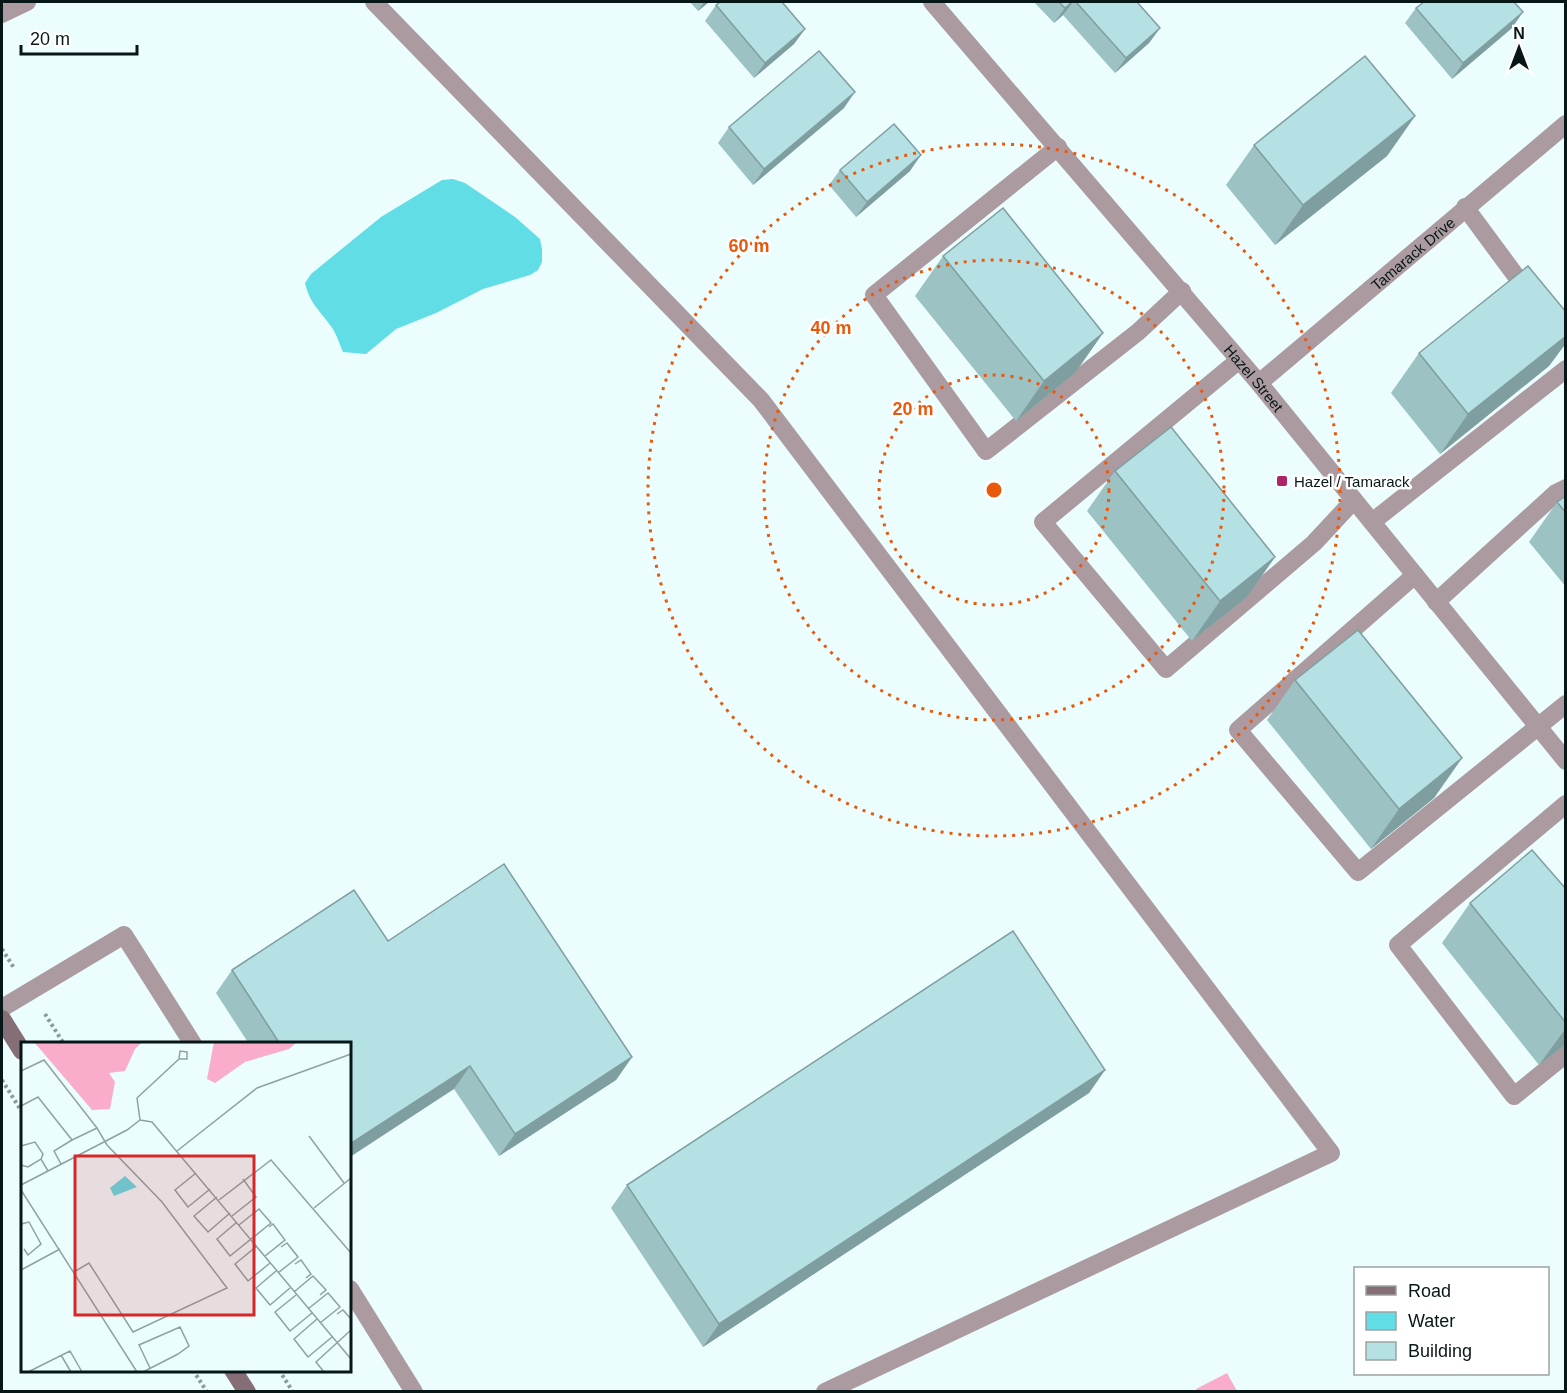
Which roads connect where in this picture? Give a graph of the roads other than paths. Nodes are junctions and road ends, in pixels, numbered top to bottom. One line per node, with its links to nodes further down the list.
1 (27, 2): 4 (street)
2 (374, 2): 31 (street)
3 (932, 2): 6 (street, Hazel Street)
4 (2, 14)
5 (1566, 124): 7 (street, Tamarack Drive)
6 (1058, 147): 8 (street, Hazel Street); 8 (street)
7 (1465, 207): 9 (street); 12 (street, Tamarack Drive)
8 (1182, 291): 10 (street, Hazel Street)
9 (1539, 306)
10 (1239, 360): 12 (street, Hazel Street); 14 (street)
11 (1566, 369): 15 (street)
12 (1258, 383): 14 (street, Hazel Street)
13 (1566, 488): 17 (street)
14 (1354, 500): 15 (street, Hazel Street)
15 (1372, 522): 16 (street, Hazel Street)
16 (1415, 575): 17 (street, Hazel Street); 19 (street)
17 (1436, 602): 19 (street, Hazel Street)
18 (1566, 704): 19 (street)
19 (1539, 726): 20 (street, Hazel Street)
20 (1562, 750)
21 (1566, 804): 26 (street)
22 (2, 1008): 24 (street)
23 (2, 1019): 25 (street)
24 (192, 1042)
25 (21, 1049)
26 (1566, 1054)
27 (351, 1291): 30 (street)
28 (234, 1372): 29 (street)
29 (247, 1392)
30 (414, 1392)
31 (825, 1392)

